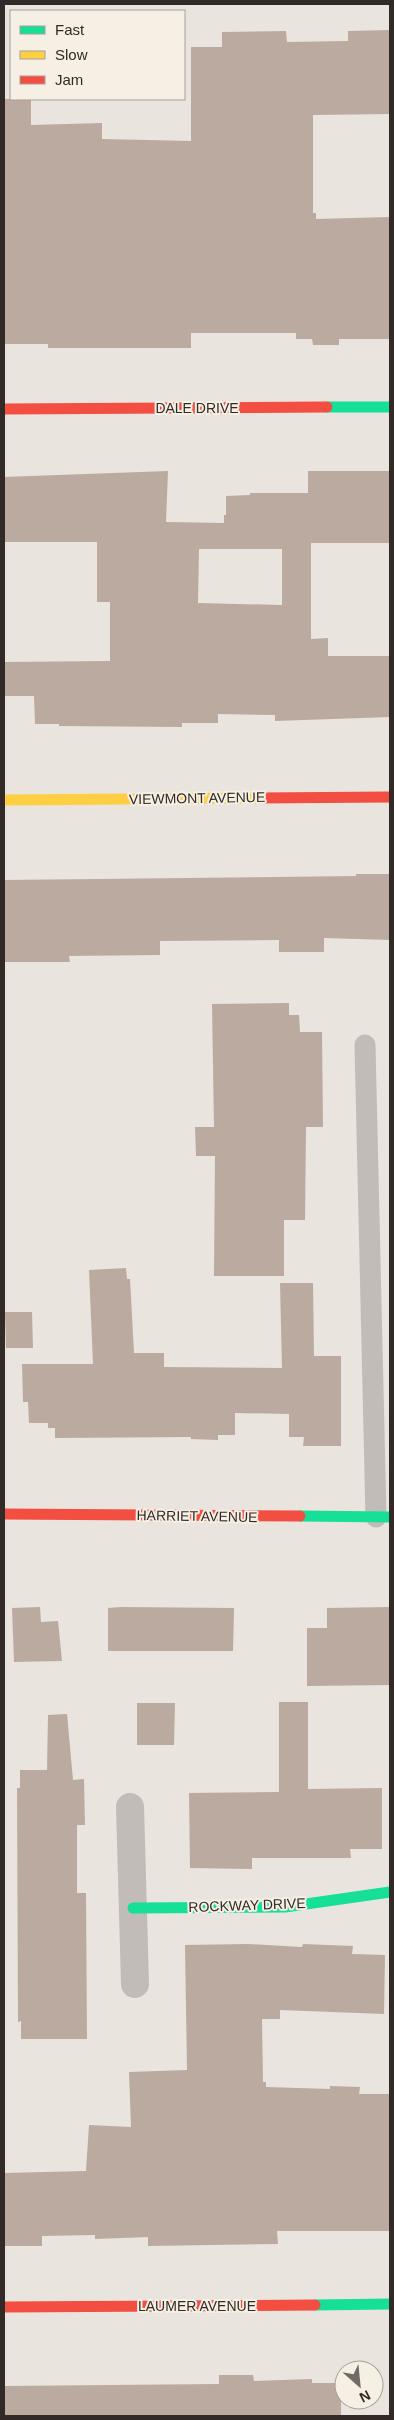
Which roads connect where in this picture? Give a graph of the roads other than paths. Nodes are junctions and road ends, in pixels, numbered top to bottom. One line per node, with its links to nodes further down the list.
1 (390, 407): 2 (street, DALE DRIVE)
2 (4, 408)
3 (390, 797): 4 (street, VIEWMONT AVENUE)
4 (4, 800)
5 (365, 1045): 7 (lane)
6 (4, 1514): 7 (street, HARRIET AVENUE)
7 (383, 1517)
8 (130, 1807): 10 (street)
9 (390, 1892): 10 (street, ROCKWAY DRIVE)
10 (133, 1908): 11 (street)
11 (135, 1984)
12 (390, 2304): 13 (street, LAUMER AVENUE)
13 (4, 2307)

